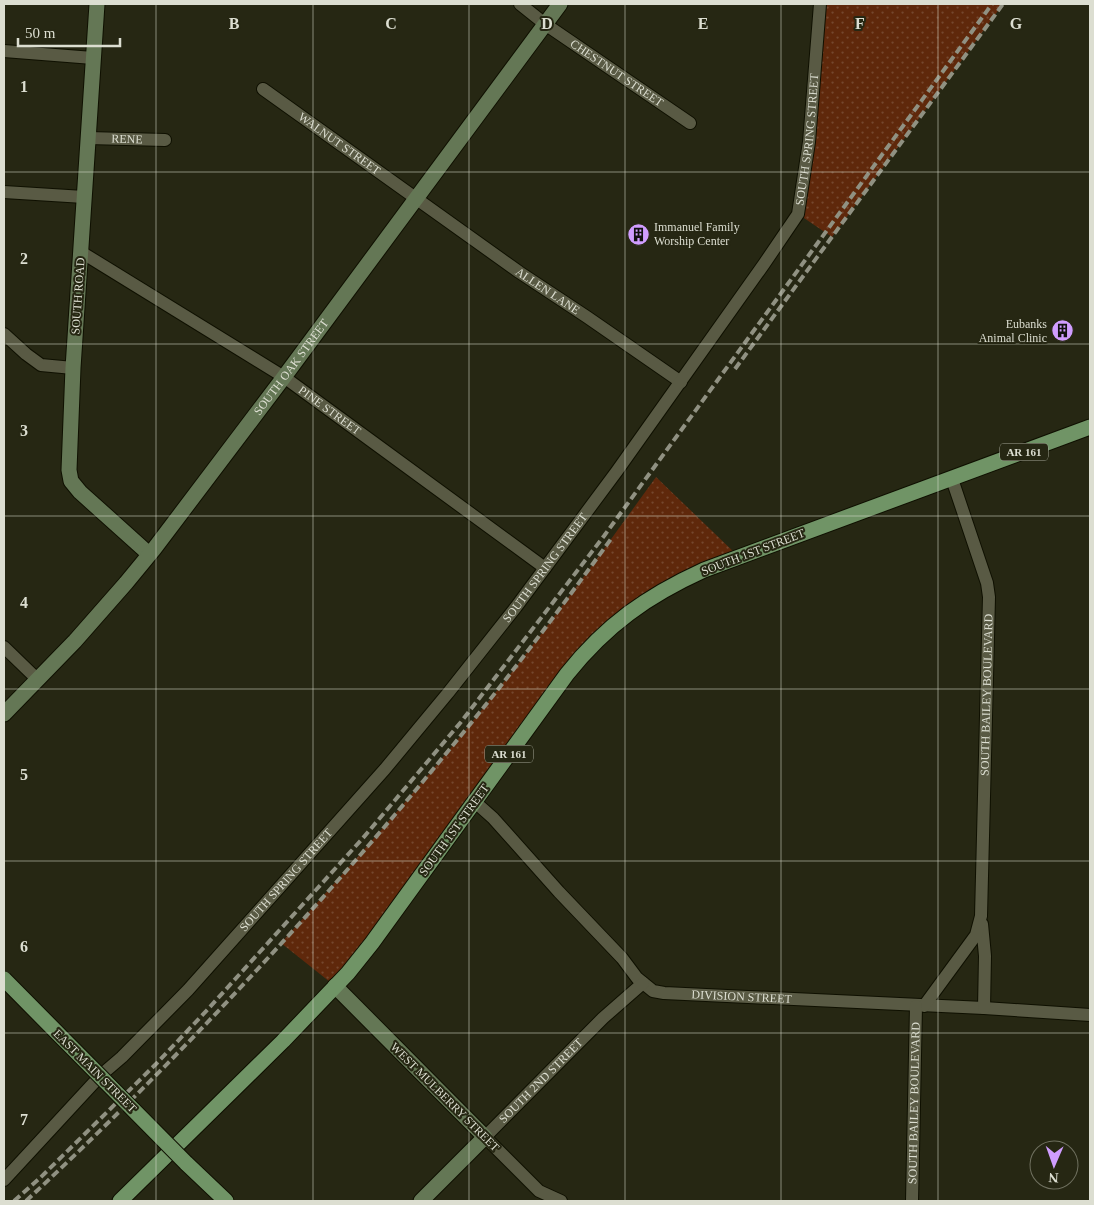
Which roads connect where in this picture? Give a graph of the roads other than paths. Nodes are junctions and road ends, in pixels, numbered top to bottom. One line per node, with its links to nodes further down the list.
1 (96, 4): 7 (street, SOUTH ROAD)
2 (520, 4): 5 (street, CHESTNUT STREET)
3 (560, 4): 5 (street, SOUTH OAK STREET)
4 (820, 4): 19 (street, SOUTH SPRING STREET)
5 (545, 24): 9 (street, CHESTNUT STREET); 14 (street, SOUTH OAK STREET)
6 (4, 51): 7 (street)
7 (93, 58): 10 (street, SOUTH ROAD)
8 (262, 89): 14 (street, WALNUT STREET)
9 (690, 123)
10 (88, 138): 11 (street, RENE); 13 (street, SOUTH ROAD)
11 (165, 140)
12 (4, 192): 13 (street)
13 (84, 197): 15 (street, SOUTH ROAD)
14 (415, 199): 18 (street, SOUTH OAK STREET); 19 (street, ALLEN LANE)
15 (80, 252): 17 (street, SOUTH ROAD); 18 (street, PINE STREET)
16 (4, 334): 17 (street)
17 (73, 368): 22 (street, SOUTH ROAD)
18 (284, 377): 22 (street, SOUTH OAK STREET); 23 (street, PINE STREET)
19 (681, 382): 23 (street, SOUTH SPRING STREET)
20 (1090, 427): 21 (main road, SOUTH 1ST STREET / AR 161)
21 (952, 479): 27 (main road, SOUTH 1ST STREET / AR 161); 28 (street, SOUTH BAILEY BOULEVARD)
22 (149, 554): 25 (street, SOUTH OAK STREET)
23 (544, 568): 36 (street, SOUTH SPRING STREET)
24 (4, 647): 25 (street)
25 (37, 679): 26 (street, SOUTH OAK STREET)
26 (4, 714)
27 (475, 802): 30 (street, DIVISION STREET); 31 (main road, SOUTH 1ST STREET / AR 161)
28 (981, 916): 32 (street, SOUTH BAILEY BOULEVARD); 33 (street, SOUTH BAILEY BOULEVARD)
29 (4, 979): 38 (main road, EAST MAIN STREET, bridge)
30 (642, 983): 32 (street, DIVISION STREET); 35 (street, SOUTH 2ND STREET)
31 (335, 986): 35 (street, WEST MULBERRY STREET); 37 (main road, SOUTH 1ST STREET / AR 161)
32 (920, 1006): 33 (street, DIVISION STREET); 41 (street, SOUTH BAILEY BOULEVARD)
33 (984, 1008): 34 (street, DIVISION STREET)
34 (1090, 1015)
35 (485, 1137): 39 (street, SOUTH 2ND STREET); 40 (street, WEST MULBERRY STREET)
36 (4, 1180)
37 (120, 1201)
38 (226, 1201)
39 (421, 1201)
40 (561, 1201)
41 (912, 1201)

